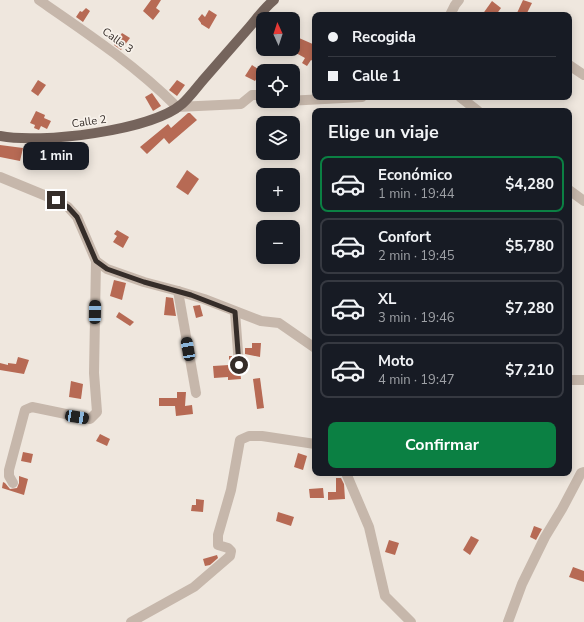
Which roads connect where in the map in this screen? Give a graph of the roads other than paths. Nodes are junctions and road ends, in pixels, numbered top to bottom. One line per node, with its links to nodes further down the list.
1 (39, 0): 12 (street, Calle 3)
2 (274, 0): 4 (main road, Calle 2)
3 (459, 0): 5 (street)
4 (267, 4): 12 (main road, Calle 2)
5 (452, 12)
6 (572, 67): 7 (street)
7 (584, 75)
8 (256, 95): 12 (street)
9 (300, 100): 10 (street)
10 (312, 100)
11 (464, 100): 13 (street)
12 (177, 107): 14 (main road, Calle 2)
13 (474, 108)
14 (0, 136)
15 (0, 177): 18 (street)
16 (572, 192): 17 (street)
17 (584, 201)
18 (96, 261): 19 (street); 29 (street)
19 (178, 291): 20 (street); 25 (street)
20 (235, 312): 21 (street); 22 (street)
21 (312, 346)
22 (239, 365)
23 (572, 380): 24 (street)
24 (584, 380)
25 (196, 393)
26 (312, 444): 30 (street)
27 (584, 472): 32 (street)
28 (347, 476): 31 (street)
29 (13, 483)
30 (131, 622)
31 (411, 622)
32 (508, 622)

